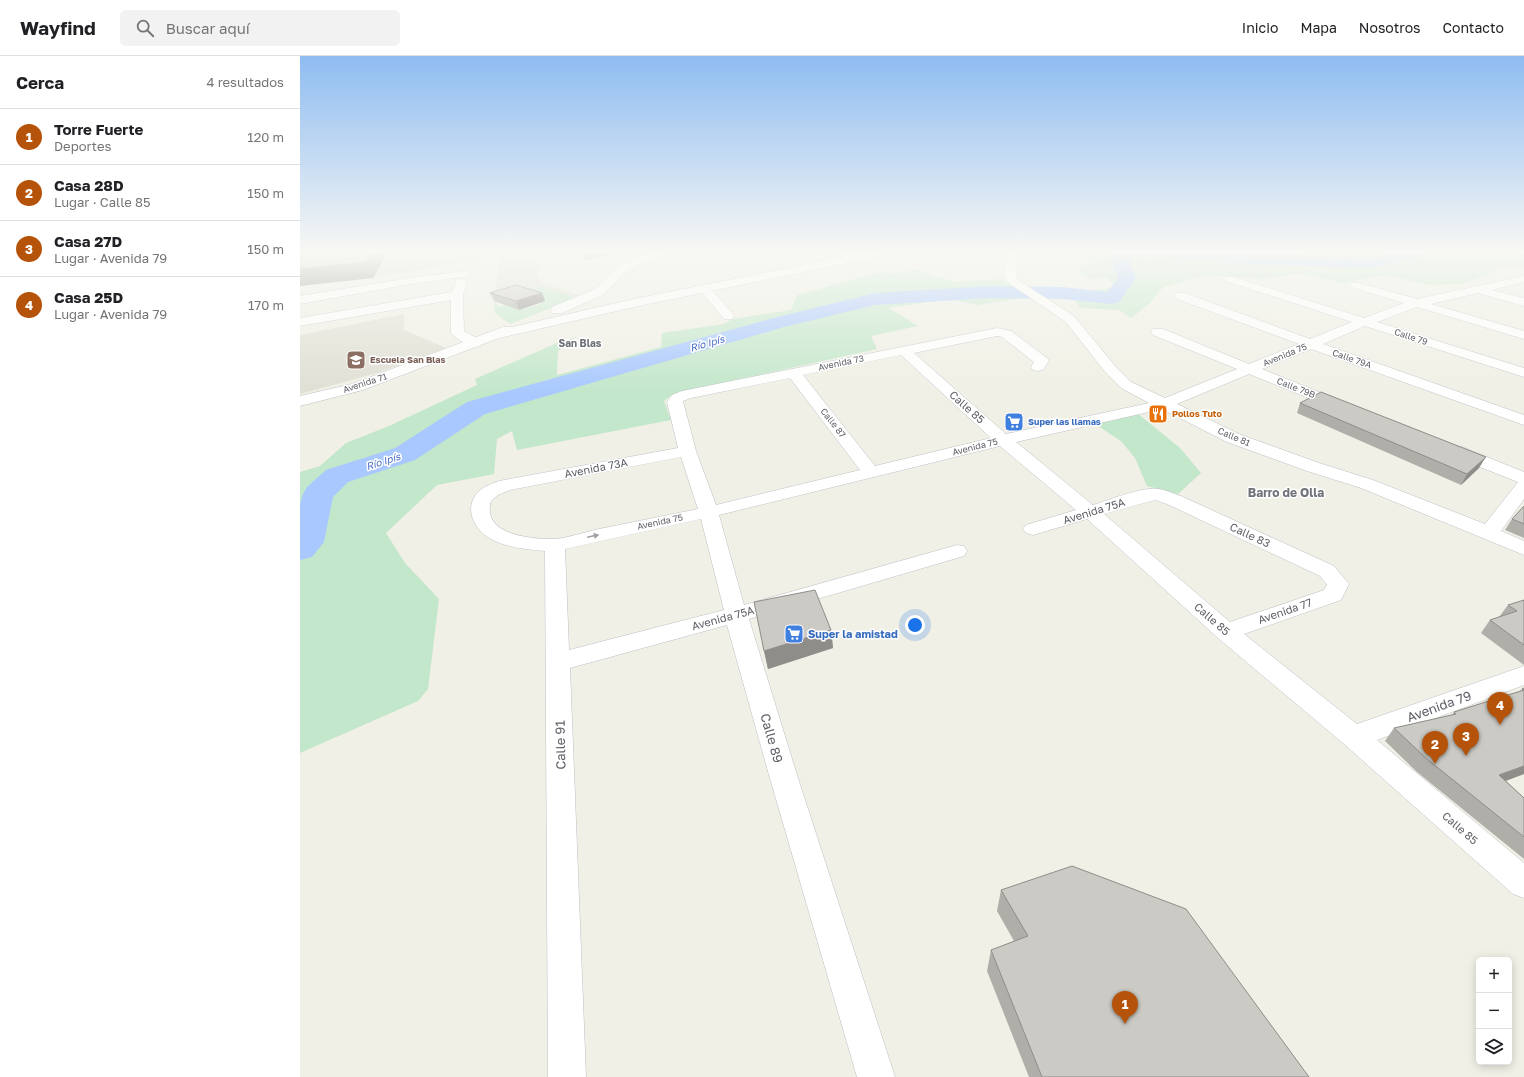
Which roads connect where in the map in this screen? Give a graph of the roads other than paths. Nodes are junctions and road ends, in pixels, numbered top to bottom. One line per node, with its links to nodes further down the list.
1 (314, 298): 14 (street)
2 (442, 298): 19 (street)
3 (457, 298): 24 (street)
4 (588, 298): 22 (street)
5 (592, 298): 16 (street)
6 (661, 298): 16 (street)
7 (712, 298): 18 (street)
8 (1038, 298): 33 (street, Calle 81)
9 (1185, 298): 25 (street, Calle 79A)
10 (1288, 298): 20 (street, Calle 79)
11 (1399, 298): 17 (street)
12 (1443, 298): 17 (street, Avenida 75)
13 (1508, 298): 15 (street)
14 (300, 300)
15 (1524, 302)
16 (634, 303): 22 (street)
17 (1417, 303): 20 (street, Avenida 75); 23 (street)
18 (728, 316)
19 (300, 322)
20 (1364, 322): 25 (street, Avenida 75); 30 (street, Calle 79)
21 (1158, 332): 28 (street, Calle 79B)
22 (495, 335): 24 (street, Avenida 71)
23 (1524, 335)
24 (475, 343): 32 (street, Avenida 71)
25 (1311, 344): 28 (street, Avenida 75); 35 (street, Calle 79A)
26 (904, 351): 27 (street, Avenida 73); 29 (street, Avenida 73); 36 (street, Calle 85)
27 (1038, 367)
28 (1250, 369): 33 (street, Avenida 75); 34 (street, Calle 79B)
29 (794, 373): 31 (street, Avenida 73); 39 (street, Calle 87)
30 (1524, 373)
31 (677, 398): 38 (street, Calle 89)
32 (300, 401)
33 (1164, 404): 36 (street, Avenida 75); 46 (street, Calle 81)
34 (1354, 411)
35 (1524, 420)
36 (1003, 440): 39 (street, Avenida 75); 44 (street, Calle 85)
37 (1442, 446): 40 (street)
38 (687, 451): 43 (street, Calle 89); 47 (street, Avenida 73A)
39 (871, 472): 43 (street, Avenida 75)
40 (1524, 478)
41 (1524, 486): 46 (street)
42 (1156, 494): 44 (street, Avenida 75A); 50 (street, Calle 83)
43 (709, 512): 47 (street, Avenida 75, one-way to 43); 51 (street, Calle 89)
44 (1090, 512): 45 (street, Avenida 75A); 52 (street, Calle 85)
45 (1033, 529)
46 (1489, 532): 48 (street, Calle 81)
47 (555, 545): 53 (street, Calle 91)
48 (1524, 549)
49 (957, 551): 51 (street, Avenida 75A)
50 (1338, 584): 52 (street, Avenida 77)
51 (736, 615): 53 (street, Avenida 75A); 58 (street, Calle 89)
52 (1226, 632): 55 (street, Calle 85)
53 (558, 662): 57 (street, Calle 91)
54 (1524, 675): 55 (street, Avenida 79)
55 (1353, 736): 56 (street, Calle 85)
56 (1524, 883)
57 (567, 1077)
58 (876, 1077)

